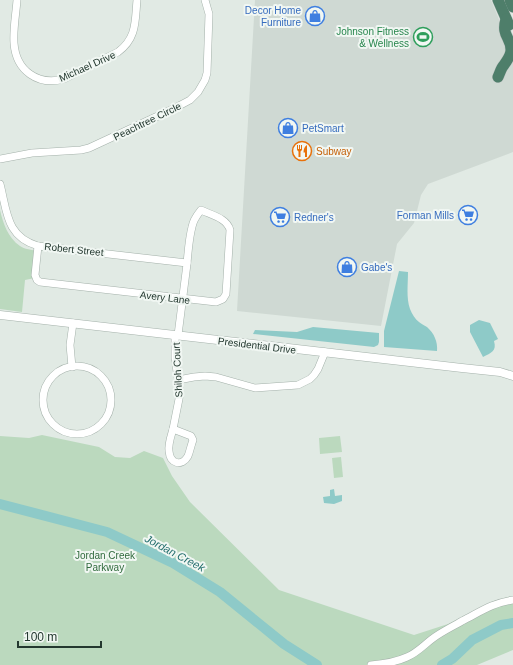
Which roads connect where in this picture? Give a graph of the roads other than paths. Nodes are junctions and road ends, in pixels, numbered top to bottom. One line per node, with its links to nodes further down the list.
1 (17, 0): 2 (street, Michael Drive)
2 (137, 0)
3 (205, 0): 10 (street, Peachtree Circle)
4 (498, 0): 7 (highway)
5 (510, 0): 6 (highway)
6 (513, 7)
7 (506, 19): 8 (highway); 9 (highway)
8 (513, 36)
9 (498, 76)
10 (0, 159)
11 (0, 184): 13 (street, Robert Street)
12 (201, 210): 14 (street, Shiloh Court); 15 (street, Avery Lane)
13 (38, 246): 14 (street, Robert Street); 15 (street, Avery Lane)
14 (187, 263): 15 (street, Shiloh Court)
15 (183, 299): 18 (street, Shiloh Court)
16 (0, 315): 17 (street, Presidential Drive)
17 (73, 323): 18 (street, Presidential Drive); 20 (street)
18 (177, 335): 19 (street, Presidential Drive); 22 (street, Shiloh Court)
19 (324, 352): 21 (street, Presidential Drive); 22 (street)
20 (72, 367): 20 (street)
21 (513, 376)
22 (178, 380): 23 (street, Shiloh Court)
23 (173, 429): 23 (street, Shiloh Court)
24 (513, 600): 25 (street)
25 (371, 665)

